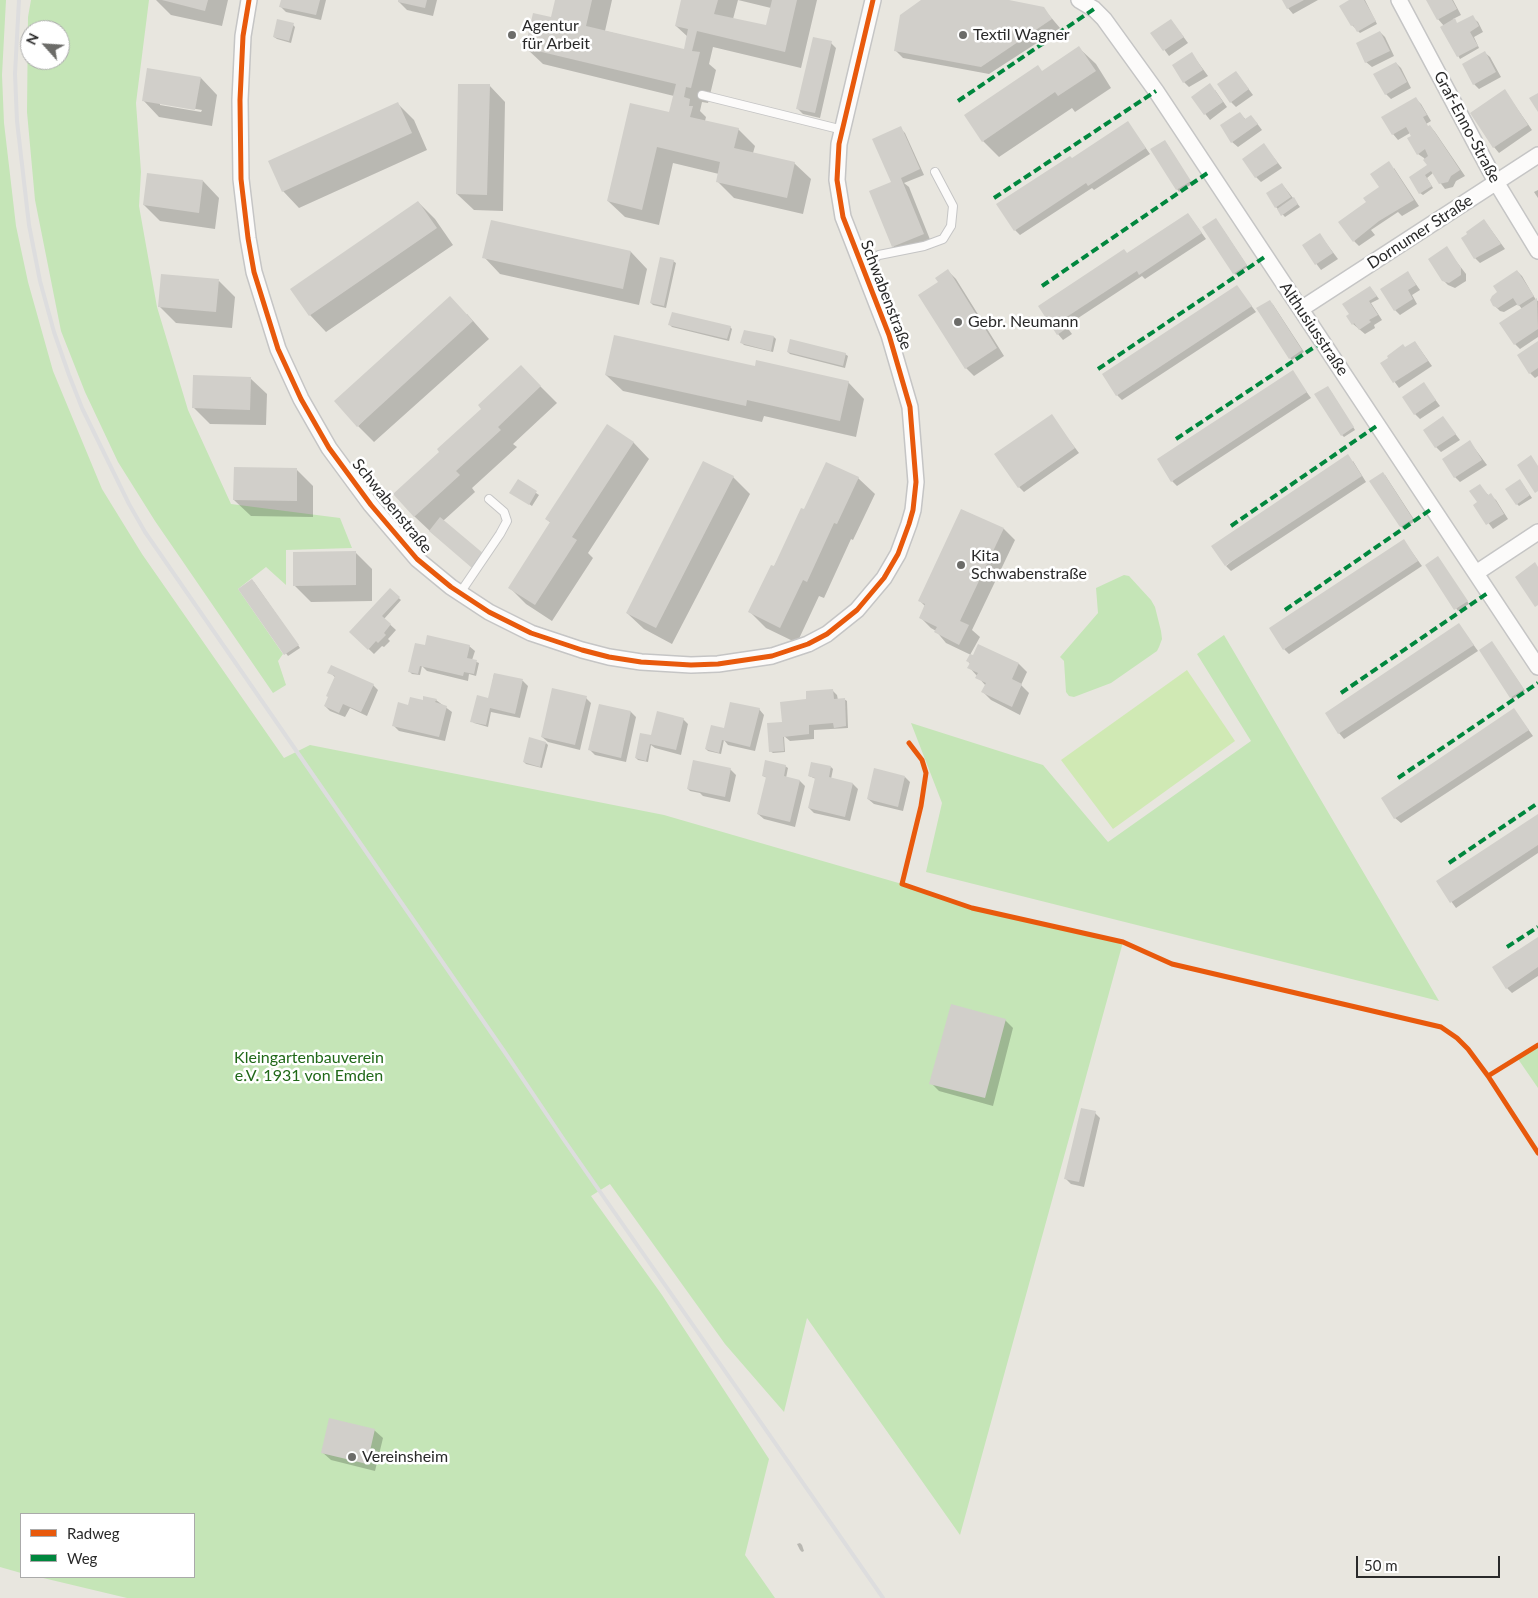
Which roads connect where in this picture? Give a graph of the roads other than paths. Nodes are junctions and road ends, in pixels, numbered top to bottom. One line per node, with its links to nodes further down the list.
1 (249, 0): 16 (street, Schwabenstraße)
2 (873, 0): 6 (street, Schwabenstraße)
3 (1079, 0): 12 (street, Althusiusstraße)
4 (1399, 0): 9 (street, Graf-Enno-Straße)
5 (702, 94): 6 (lane)
6 (843, 130): 11 (street, Schwabenstraße)
7 (1538, 155): 9 (street, Dornumer Straße)
8 (936, 172): 11 (lane)
9 (1496, 182): 10 (street, Graf-Enno-Straße); 12 (street, Dornumer Straße)
10 (1538, 251)
11 (862, 266): 16 (street, Schwabenstraße)
12 (1301, 309): 15 (street, Althusiusstraße)
13 (490, 499): 16 (lane)
14 (1538, 532): 15 (street)
15 (1476, 573): 17 (street, Althusiusstraße)
16 (460, 593)
17 (1538, 667)

